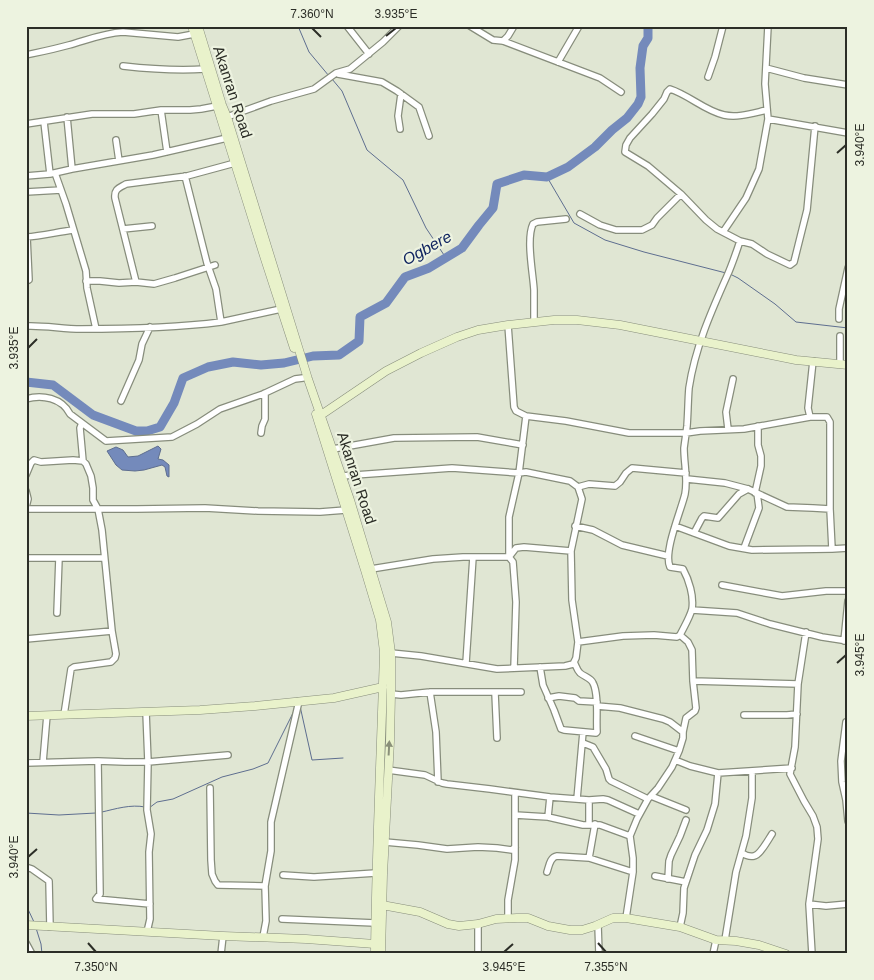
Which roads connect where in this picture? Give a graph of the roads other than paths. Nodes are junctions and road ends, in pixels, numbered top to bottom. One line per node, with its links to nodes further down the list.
1 (198, 26): 27 (main road, Akanran Road)
2 (347, 26): 12 (street)
3 (399, 26): 12 (street)
4 (470, 26): 11 (street)
5 (514, 26): 11 (street)
6 (578, 26): 14 (street)
7 (723, 26): 19 (street)
8 (763, 26): 9 (street)
9 (768, 26): 16 (street)
10 (193, 30): 13 (street); 17 (main road, Akanran Road)
11 (503, 41): 14 (street)
12 (369, 54): 18 (street)
13 (26, 55)
14 (558, 62): 21 (street)
15 (122, 66): 17 (street)
16 (766, 68): 20 (street); 25 (street)
17 (205, 69): 23 (main road, Akanran Road)
18 (332, 76): 22 (street); 27 (street)
19 (708, 77)
20 (848, 85)
21 (622, 92)
22 (401, 94): 32 (street); 34 (street)
23 (217, 106): 24 (street); 35 (main road, Akanran Road)
24 (162, 110): 26 (street); 37 (street)
25 (767, 110): 28 (street); 46 (street)
26 (67, 117): 29 (street); 40 (street)
27 (227, 117): 55 (main road, Akanran Road)
28 (768, 119): 31 (street); 52 (street)
29 (44, 122): 30 (street); 41 (street)
30 (26, 124)
31 (815, 126): 33 (street); 54 (street)
32 (400, 129)
33 (848, 133)
34 (429, 136)
35 (226, 138): 37 (street); 39 (main road, Akanran Road)
36 (116, 140): 38 (street)
37 (167, 152): 38 (street)
38 (120, 161): 40 (street)
39 (235, 164): 43 (street); 55 (main road, Akanran Road)
40 (72, 169): 41 (street)
41 (53, 174): 42 (street); 44 (street)
42 (26, 176)
43 (185, 176): 50 (street); 56 (street)
44 (62, 190): 45 (street); 51 (street)
45 (26, 192)
46 (681, 194): 47 (street); 52 (street)
47 (580, 214)
48 (566, 219): 64 (street)
49 (152, 226): 50 (street)
50 (123, 229): 60 (street)
51 (73, 230): 53 (street); 59 (street)
52 (723, 232): 54 (street)
53 (27, 237): 58 (street)
54 (740, 241): 70 (street)
55 (264, 245): 61 (main road, Akanran Road); 71 (main road, Akanran Road)
56 (212, 267): 60 (street); 63 (street)
57 (848, 268): 62 (street)
58 (26, 281)
59 (86, 281): 60 (street); 68 (street)
60 (136, 282)
61 (281, 309): 63 (street); 71 (main road, Akanran Road)
62 (838, 319)
63 (221, 322): 67 (street)
64 (534, 322): 65 (main road); 70 (main road)
65 (508, 325): 80 (main road); 81 (street)
66 (26, 326): 68 (street)
67 (150, 327): 68 (street); 79 (street)
68 (96, 329)
69 (840, 336): 74 (street)
70 (700, 341): 73 (main road); 87 (street)
71 (298, 352): 72 (main road, Akanran Road)
72 (301, 362): 75 (main road, Akanran Road); 80 (main road, Akanran Road)
73 (813, 362): 74 (main road); 82 (street)
74 (844, 364)
75 (304, 378): 77 (street); 104 (main road, Akanran Road)
76 (733, 379): 85 (street)
77 (265, 393): 83 (street); 86 (street)
78 (26, 399): 83 (street)
79 (120, 400)
80 (321, 415): 89 (main road, Akanran Road)
81 (526, 416): 87 (street); 88 (street)
82 (810, 417): 84 (street); 103 (street)
83 (82, 423): 90 (street)
84 (758, 426): 85 (street); 98 (street)
85 (728, 429): 87 (street)
86 (261, 433)
87 (686, 433): 94 (street)
88 (523, 445): 89 (street); 91 (street)
89 (333, 449): 93 (main road, Akanran Road)
90 (83, 461): 92 (street); 102 (street)
91 (519, 473): 93 (street); 95 (street); 114 (street)
92 (26, 475)
93 (341, 476): 118 (main road, Akanran Road)
94 (686, 476): 95 (street); 96 (street); 106 (street)
95 (578, 487): 105 (street)
96 (748, 489): 98 (street); 107 (street)
97 (26, 491): 101 (street)
98 (756, 493): 99 (street); 100 (street)
99 (765, 497): 100 (street); 103 (street)
100 (758, 502): 108 (street)
101 (26, 508): 102 (street)
102 (98, 509): 104 (street); 117 (street)
103 (830, 509): 110 (street)
104 (346, 510): 137 (main road, Akanran Road)
105 (575, 526): 111 (street); 112 (street)
106 (675, 526): 107 (street); 112 (street)
107 (694, 532): 108 (street)
108 (744, 548): 110 (street)
109 (848, 548): 110 (street)
110 (832, 549)
111 (571, 550): 114 (street); 129 (street)
112 (668, 556): 122 (street)
113 (473, 557): 114 (street); 118 (street); 132 (street)
114 (509, 557): 134 (street)
115 (26, 558): 116 (street)
116 (59, 558): 117 (street); 123 (street)
117 (104, 558): 124 (street)
118 (371, 569): 130 (main road, Akanran Road)
119 (722, 586): 120 (street)
120 (848, 591)
121 (848, 600): 128 (street)
122 (692, 610): 125 (street); 126 (street)
123 (57, 613)
124 (112, 631): 127 (street); 149 (street)
125 (806, 632): 128 (street); 136 (street)
126 (680, 635): 129 (street); 135 (street)
127 (26, 639)
128 (846, 641)
129 (578, 642): 131 (street)
130 (391, 653): 132 (street); 141 (main road, Akanran Road)
131 (574, 662): 133 (street); 144 (street)
132 (466, 663): 134 (street)
133 (540, 667): 134 (street); 142 (street)
134 (514, 668)
135 (693, 681): 136 (street); 154 (street)
136 (798, 684): 147 (street)
137 (383, 687): 143 (main road); 145 (main road, Akanran Road)
138 (430, 692): 140 (street); 141 (street); 169 (street)
139 (521, 692): 140 (street)
140 (495, 693): 156 (street)
141 (391, 694): 145 (main road, Akanran Road)
142 (548, 698): 144 (street); 153 (street)
143 (299, 700): 146 (main road); 198 (street)
144 (597, 704): 153 (street); 154 (street)
145 (386, 709): 166 (main road, Akanran Road, one-way to 145); 193 (main road, Akanran Road)
146 (146, 712): 149 (main road); 163 (street)
147 (797, 714): 150 (street); 165 (street)
148 (47, 715): 149 (main road); 151 (main road); 162 (street)
149 (64, 715)
150 (744, 715)
151 (26, 716)
152 (846, 722): 175 (street)
153 (583, 732): 157 (street)
154 (683, 732): 158 (street)
155 (635, 736): 158 (street)
156 (496, 738)
157 (582, 743): 172 (street); 174 (street)
158 (679, 751): 160 (street)
159 (228, 755): 163 (street)
160 (675, 760): 168 (street); 172 (street)
161 (98, 761): 162 (street); 163 (street); 199 (street)
162 (43, 762): 164 (street)
163 (148, 762): 199 (street)
164 (26, 763)
165 (792, 768): 167 (street); 200 (street)
166 (388, 770): 169 (street); 186 (main road, Akanran Road)
167 (752, 771): 168 (street); 188 (street)
168 (718, 773): 197 (street)
169 (438, 782): 171 (street)
170 (210, 788): 198 (street)
171 (516, 793): 173 (street); 179 (street)
172 (649, 797): 177 (street); 178 (street)
173 (550, 798): 174 (street); 180 (street)
174 (577, 799): 176 (street)
175 (847, 799): 182 (street)
176 (589, 800): 178 (street); 183 (street)
177 (686, 810)
178 (639, 814): 185 (street)
179 (515, 815): 180 (street); 187 (street)
180 (548, 817): 183 (street)
181 (686, 820): 196 (street)
182 (848, 821)
183 (592, 824): 185 (street); 189 (street)
184 (772, 834): 188 (street)
185 (630, 836): 192 (street)
186 (385, 842): 187 (street); 202 (main road, Akanran Road)
187 (515, 847): 203 (street)
188 (742, 853): 216 (street)
189 (589, 858): 191 (street); 192 (street)
190 (26, 867): 210 (street)
191 (547, 872)
192 (633, 872): 204 (street)
193 (376, 873): 194 (street); 206 (main road, Akanran Road)
194 (283, 875)
195 (655, 876): 196 (street)
196 (668, 879): 197 (street)
197 (686, 882): 211 (street)
198 (265, 886): 214 (street)
199 (150, 904): 212 (street)
200 (809, 904): 201 (street); 227 (street)
201 (848, 904)
202 (382, 905): 207 (main road); 223 (main road, Akanran Road)
203 (508, 918): 207 (main road); 208 (main road)
204 (626, 918): 208 (main road); 211 (main road)
205 (282, 919): 206 (street)
206 (375, 924): 218 (main road, Akanran Road)
207 (478, 924): 224 (street)
208 (598, 925): 225 (street)
209 (32, 926): 210 (main road)
210 (50, 927): 212 (main road)
211 (680, 927): 215 (main road)
212 (147, 932): 213 (main road)
213 (223, 936): 214 (main road); 221 (street)
214 (263, 937): 218 (main road)
215 (716, 940): 216 (main road); 226 (street)
216 (725, 940): 219 (main road)
217 (26, 943): 220 (street)
218 (375, 944): 222 (main road, Akanran Road)
219 (783, 953)
220 (32, 954)
221 (221, 954)
222 (375, 954)
223 (381, 954)
224 (478, 954)
225 (599, 954)
226 (713, 954)
227 (812, 954)

